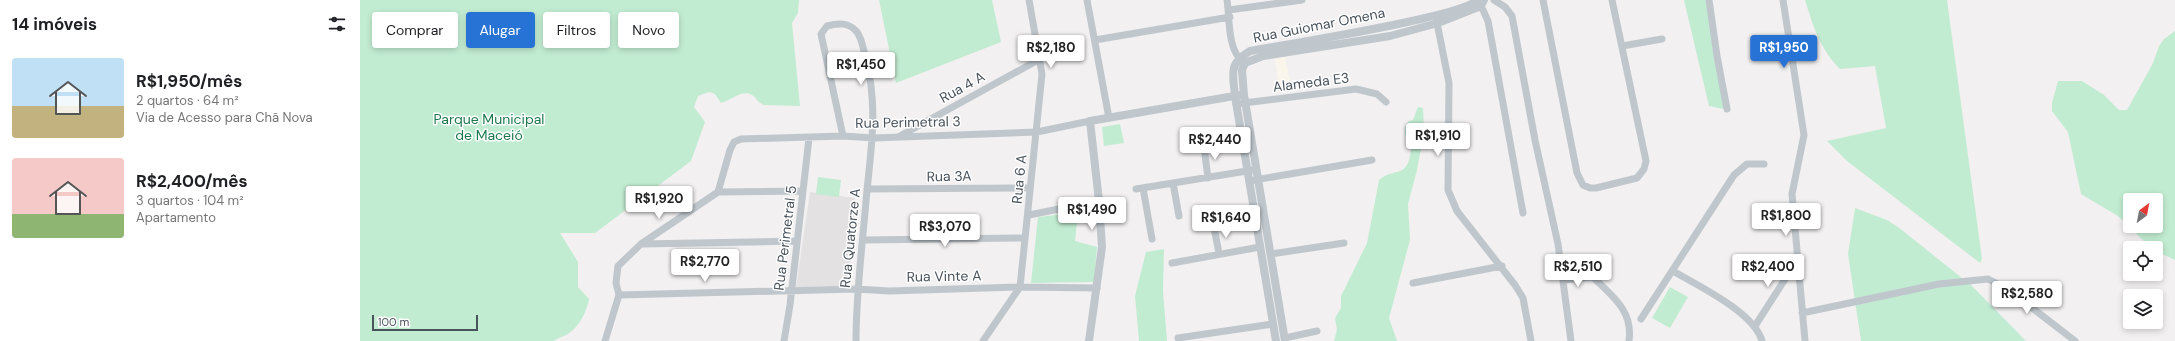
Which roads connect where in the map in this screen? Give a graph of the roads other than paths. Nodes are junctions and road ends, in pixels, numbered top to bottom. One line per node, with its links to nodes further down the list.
1 (1030, 0): 17 (street, Rua 6 A)
2 (1087, 0): 14 (street)
3 (1227, 0): 11 (street)
4 (1302, 0): 11 (street)
5 (1494, 0): 61 (street)
6 (1543, 0): 16 (street)
7 (1612, 0): 16 (street)
8 (1709, 0): 22 (street)
9 (1783, 0): 60 (street)
10 (1479, 2): 12 (street, Rua Guiomar Omena); 13 (street, Rua Guiomar Omena); 44 (street)
11 (1229, 14): 14 (street); 18 (street)
12 (1435, 14): 13 (street); 18 (street, Rua Guiomar Omena)
13 (1438, 23): 18 (street, Rua Guiomar Omena); 58 (street)
14 (1095, 40): 23 (street)
15 (1662, 40): 16 (street)
16 (1622, 46)
17 (1040, 59): 25 (street, Rua 6 A); 27 (street, Rua 4 A)
18 (1242, 60): 19 (street); 20 (street)
19 (1245, 99): 20 (street); 21 (street, Alameda E3); 33 (street)
20 (1236, 100): 23 (street); 34 (street)
21 (1386, 102)
22 (1727, 109)
23 (1110, 118): 24 (street)
24 (1090, 121): 25 (street, Rua Perimetral 3); 43 (street)
25 (1037, 132): 27 (street, Rua Perimetral 3); 39 (street, Rua 6 A)
26 (843, 136): 28 (street, Rua Perimetral 3); 29 (street, Rua Perimetral 3); 29 (street, Rua Quatorze A)
27 (897, 137): 29 (street, Rua Perimetral 3)
28 (809, 138): 41 (street, Rua Perimetral 5); 42 (street, Rua Perimetral 3)
29 (874, 138): 40 (street, Rua Quatorze A)
30 (1204, 147): 35 (street)
31 (1372, 160): 36 (street)
32 (1764, 164): 59 (street)
33 (1256, 169): 34 (street); 36 (street)
34 (1246, 171): 35 (street); 37 (street)
35 (1208, 178): 38 (street)
36 (1258, 179): 37 (street); 56 (street)
37 (1249, 181): 54 (street)
38 (1173, 183): 46 (street); 49 (street)
39 (1030, 188): 40 (street, Rua 3A); 45 (street, Rua 6 A)
40 (868, 190): 50 (street, Rua Quatorze A)
41 (804, 191): 42 (street); 51 (street, Rua Perimetral 5)
42 (718, 192): 53 (street)
43 (1099, 202): 45 (street); 64 (street)
44 (1523, 213)
45 (1029, 215): 48 (street, Rua 6 A)
46 (1179, 216)
47 (1214, 228): 55 (street)
48 (1025, 238): 50 (street); 63 (street, Rua 6 A)
49 (1152, 238)
50 (864, 240): 65 (street, Rua Quatorze A)
51 (797, 241): 53 (street); 66 (street, Rua Perimetral 5)
52 (1344, 242): 56 (street)
53 (641, 244): 67 (street)
54 (1260, 247): 55 (street); 70 (street)
55 (1219, 253): 57 (street)
56 (1271, 254): 74 (street)
57 (1172, 263)
58 (1502, 266): 62 (street); 81 (street)
59 (1673, 271): 69 (street); 71 (street)
60 (1798, 271): 68 (street); 71 (street)
61 (1562, 280): 82 (street); 83 (street)
62 (1413, 283)
63 (1020, 287): 64 (street, Rua Vinte A); 65 (street, Rua Vinte A); 78 (street, Rua 6 A)
64 (1097, 288): 79 (street)
65 (857, 289): 66 (street, Rua Vinte A); 77 (street, Rua Quatorze A)
66 (792, 290): 67 (street, Rua Vinte A); 76 (street, Rua Perimetral 5)
67 (619, 295): 75 (street)
68 (1802, 313): 85 (street); 86 (street)
69 (1641, 319)
70 (1273, 324): 73 (street); 80 (street)
71 (1755, 326): 84 (street)
72 (1317, 331): 74 (street)
73 (1178, 338)
74 (1285, 339)
75 (605, 341)
76 (784, 341)
77 (856, 341)
78 (983, 341)
79 (1088, 341)
80 (1276, 341)
81 (1531, 341)
82 (1571, 341)
83 (1629, 341)
84 (1762, 341)
85 (1805, 341)
86 (2075, 341)

